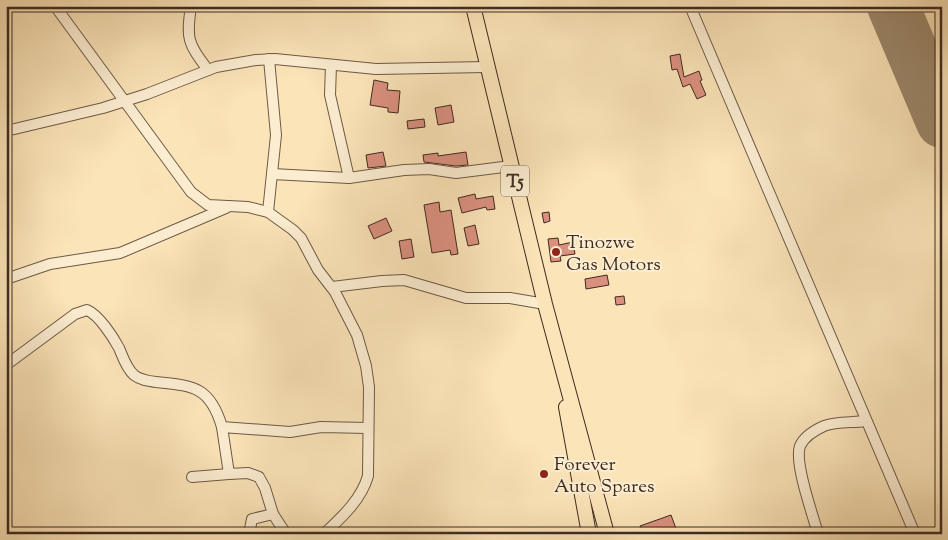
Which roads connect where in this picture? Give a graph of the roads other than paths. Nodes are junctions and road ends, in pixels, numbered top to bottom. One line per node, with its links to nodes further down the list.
1 (55, 6): 9 (street)
2 (191, 6): 8 (street)
3 (473, 6): 7 (highway, T5)
4 (690, 6): 21 (street)
5 (269, 59): 6 (street); 8 (street); 12 (street)
6 (331, 65): 7 (street); 13 (street)
7 (486, 67): 11 (highway, T5)
8 (208, 70): 9 (street)
9 (124, 102): 10 (street); 14 (street)
10 (6, 130)
11 (511, 166): 13 (street); 18 (highway, T5)
12 (272, 174): 13 (street); 15 (street)
13 (349, 178)
14 (229, 207): 15 (street); 16 (street)
15 (268, 212): 17 (street)
16 (6, 279)
17 (332, 287): 18 (street); 23 (street)
18 (545, 304): 19 (highway, T5)
19 (558, 355): 30 (highway, T5); 31 (highway, T5)
20 (6, 365): 22 (street)
21 (866, 421): 32 (street); 33 (street)
22 (222, 427): 23 (street); 24 (street)
23 (368, 428): 29 (street)
24 (229, 474): 25 (street); 26 (street)
25 (192, 477)
26 (273, 514): 27 (street); 28 (street)
27 (249, 534)
28 (286, 534)
29 (324, 534)
30 (589, 534)
31 (607, 534)
32 (818, 534)
33 (915, 534)

